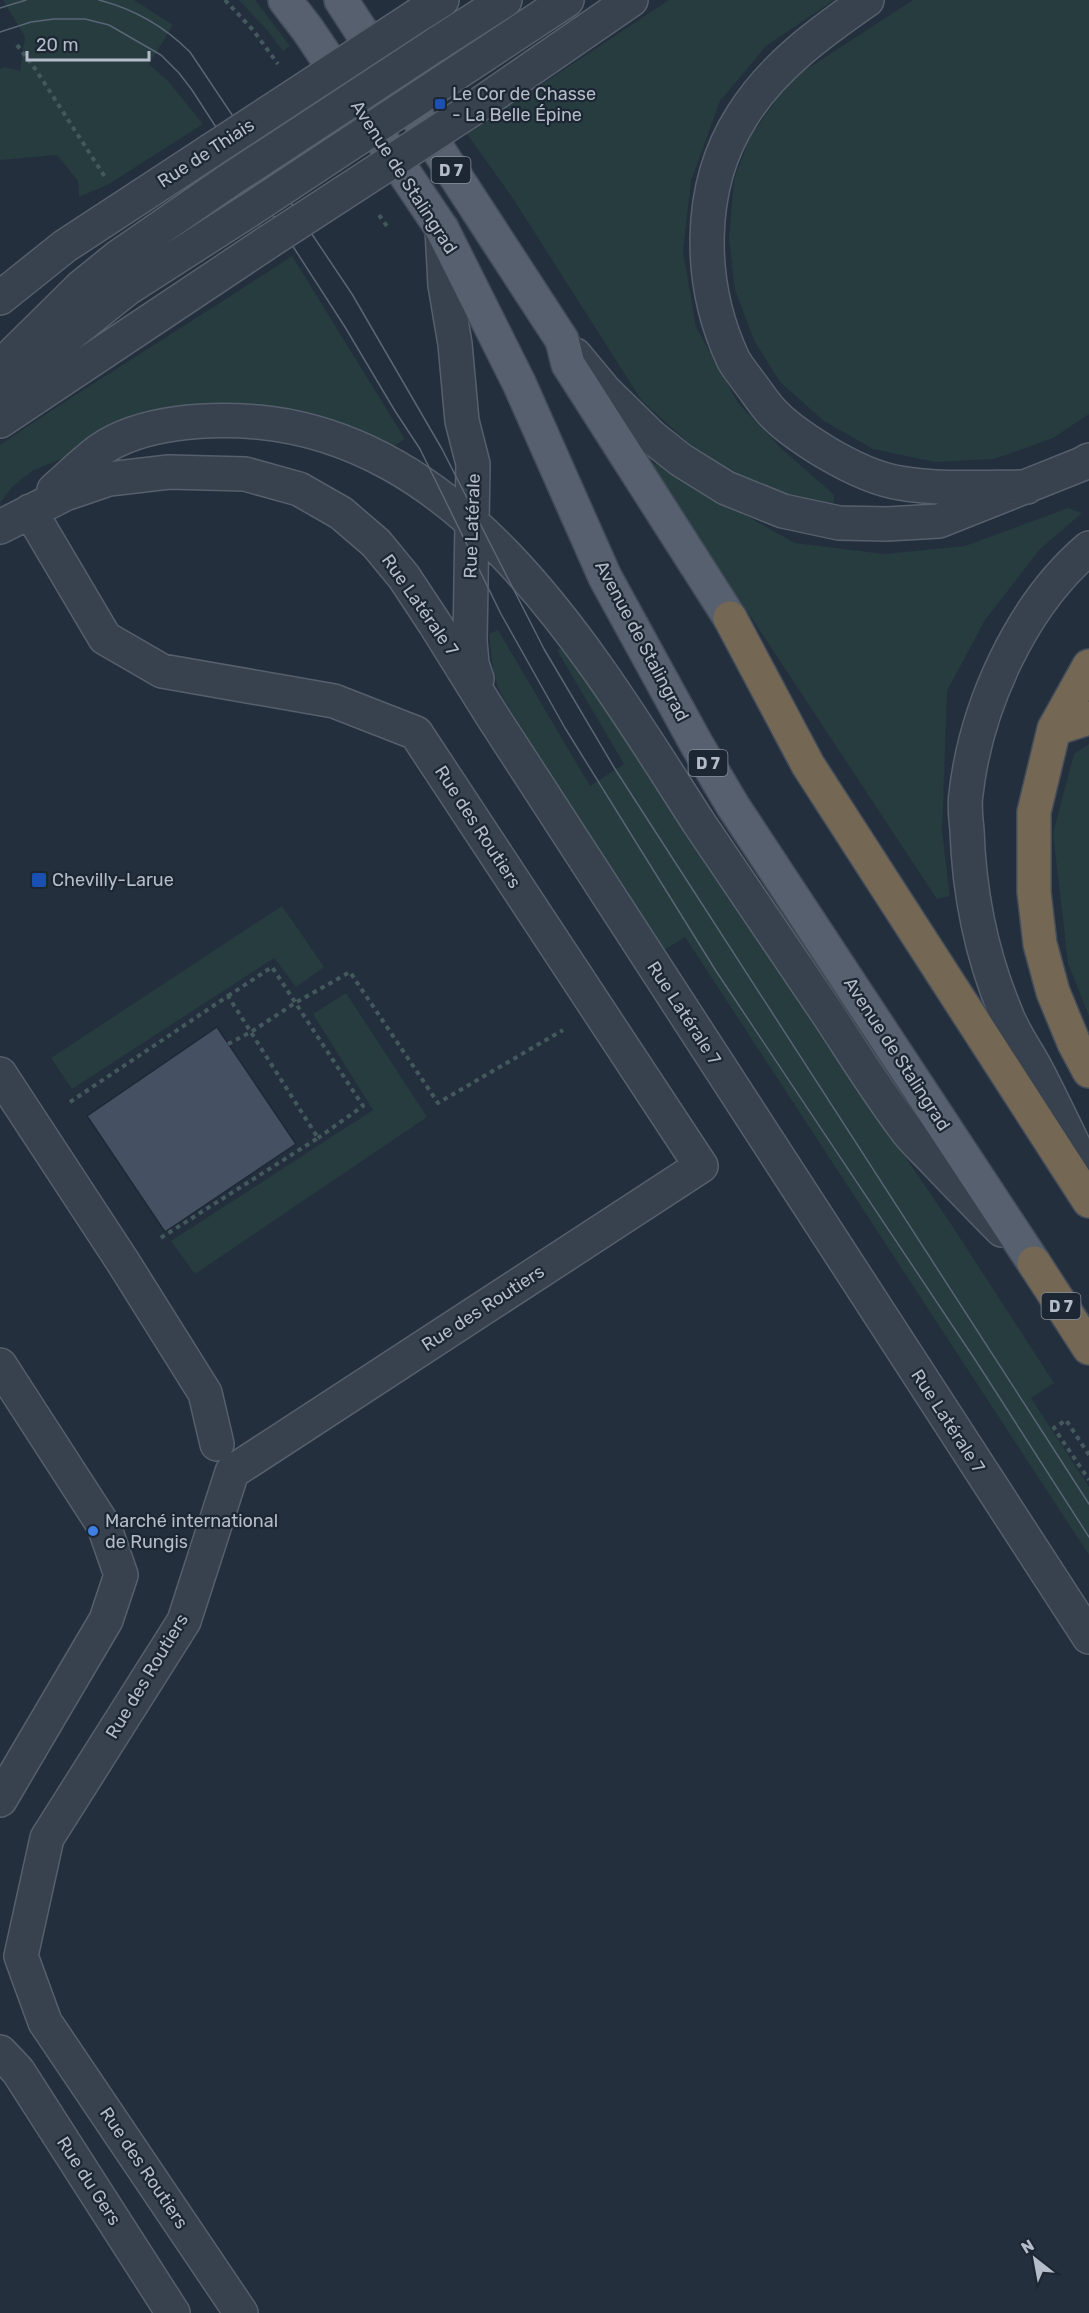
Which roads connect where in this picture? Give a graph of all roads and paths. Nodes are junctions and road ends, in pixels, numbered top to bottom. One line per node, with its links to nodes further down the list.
1 (285, 0): 10 (main road, Avenue de Stalingrad / D 7)
2 (341, 0): 12 (main road, D 7)
3 (505, 0): 13 (street, bridge)
4 (567, 0): 14 (street, bridge)
5 (631, 0): 15 (street, bridge)
6 (867, 0): 17 (street)
7 (430, 8): 11 (street, Rue de Thiais, bridge)
8 (17, 45): 9 (path)
9 (110, 184)
10 (442, 229): 19 (street, Rue Latérale); 39 (main road, Avenue de Stalingrad / D 7)
11 (0, 298)
12 (562, 340): 17 (street); 22 (main road, D 7)
13 (0, 367)
14 (0, 395)
15 (0, 421)
16 (1089, 459): 17 (street)
17 (1027, 487)
18 (30, 511): 19 (street); 20 (street); 24 (street, Rue Latérale 7); 49 (street, Rue des Routiers)
19 (472, 524): 24 (street, Rue Latérale); 39 (street)
20 (0, 527)
21 (1089, 548): 36 (street)
22 (730, 618): 37 (highway, D 7)
23 (1089, 666): 26 (highway)
24 (491, 714): 45 (street, Rue Latérale 7)
25 (1089, 718): 26 (highway)
26 (1054, 729): 32 (highway)
27 (228, 996): 28 (path); 30 (path); 34 (path)
28 (295, 1003): 29 (path); 30 (path); 35 (path)
29 (563, 1030)
30 (251, 1032): 31 (path); 35 (path)
31 (228, 1044)
32 (1089, 1071)
33 (0, 1074): 42 (street)
34 (69, 1102)
35 (318, 1138): 38 (path)
36 (1089, 1177)
37 (1089, 1201)
38 (159, 1239)
39 (1034, 1263): 40 (highway, D 7)
40 (1089, 1348)
41 (0, 1365): 46 (street)
42 (217, 1443)
43 (1089, 1454): 44 (path)
44 (1089, 1480)
45 (1089, 1637)
46 (0, 1800)
47 (0, 2052): 48 (street, Rue du Gers)
48 (173, 2313)
49 (241, 2313)

